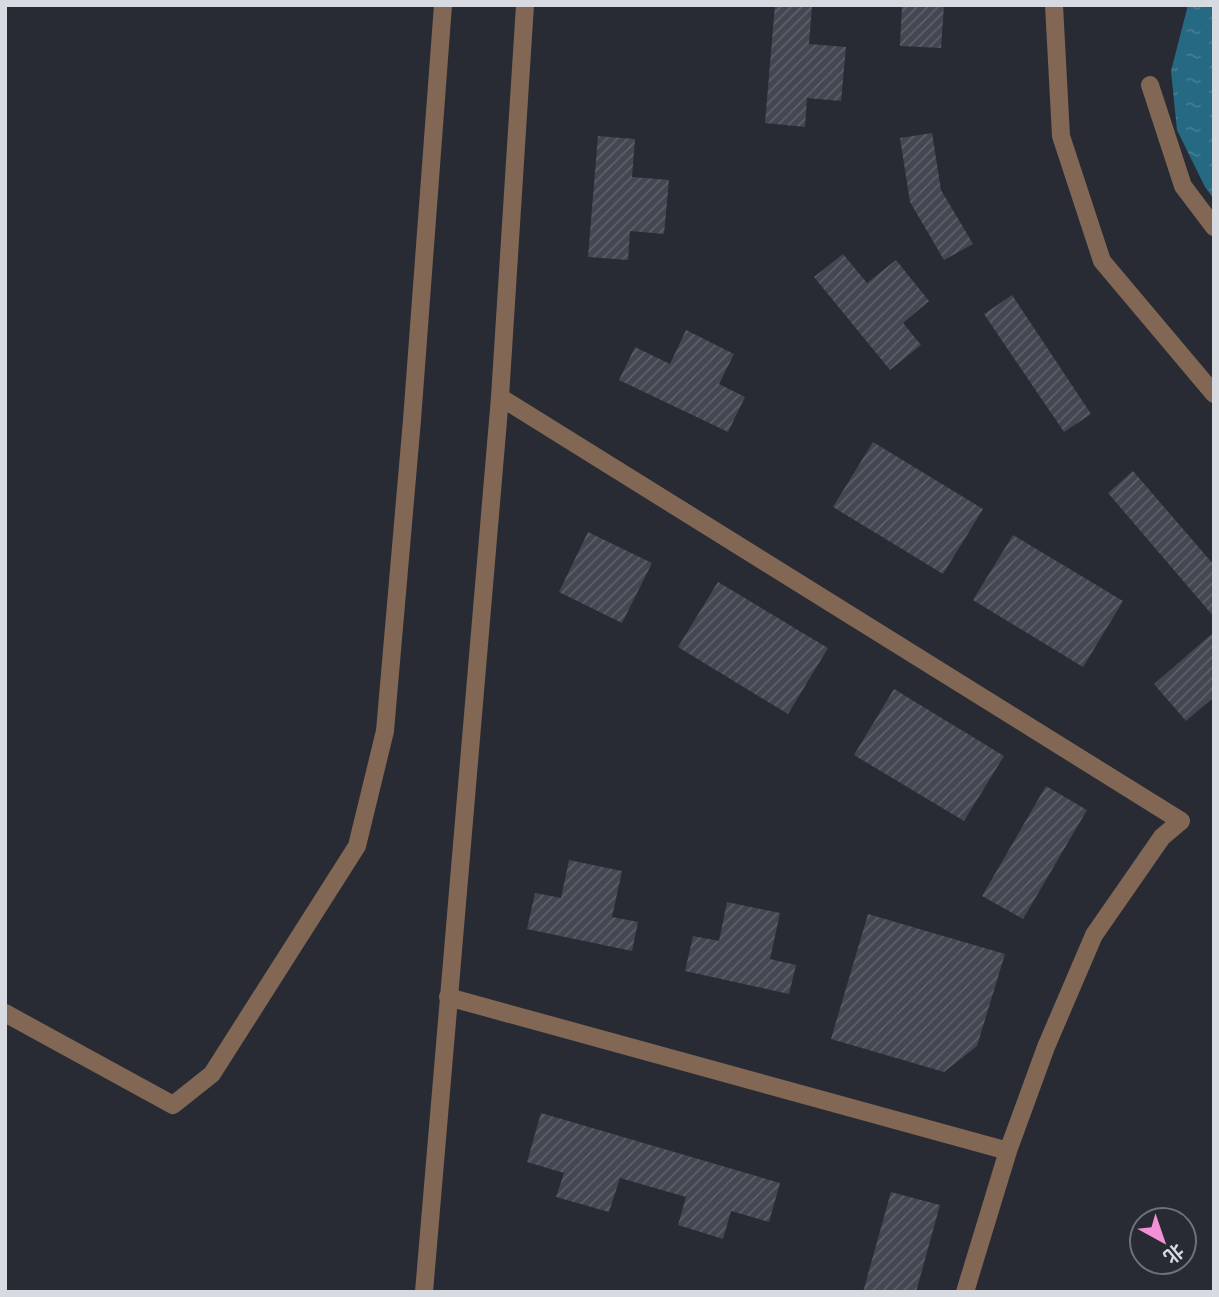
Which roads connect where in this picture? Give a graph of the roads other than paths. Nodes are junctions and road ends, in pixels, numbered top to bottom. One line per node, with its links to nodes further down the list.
1 (443, 5): 9 (street)
2 (525, 5): 7 (street)
3 (1054, 5): 6 (street)
4 (1150, 85): 5 (street)
5 (1214, 227)
6 (1214, 394)
7 (500, 397): 8 (street); 10 (street)
8 (448, 997): 10 (street); 11 (street)
9 (5, 1013)
10 (1008, 1151): 12 (street)
11 (424, 1292)
12 (965, 1292)

